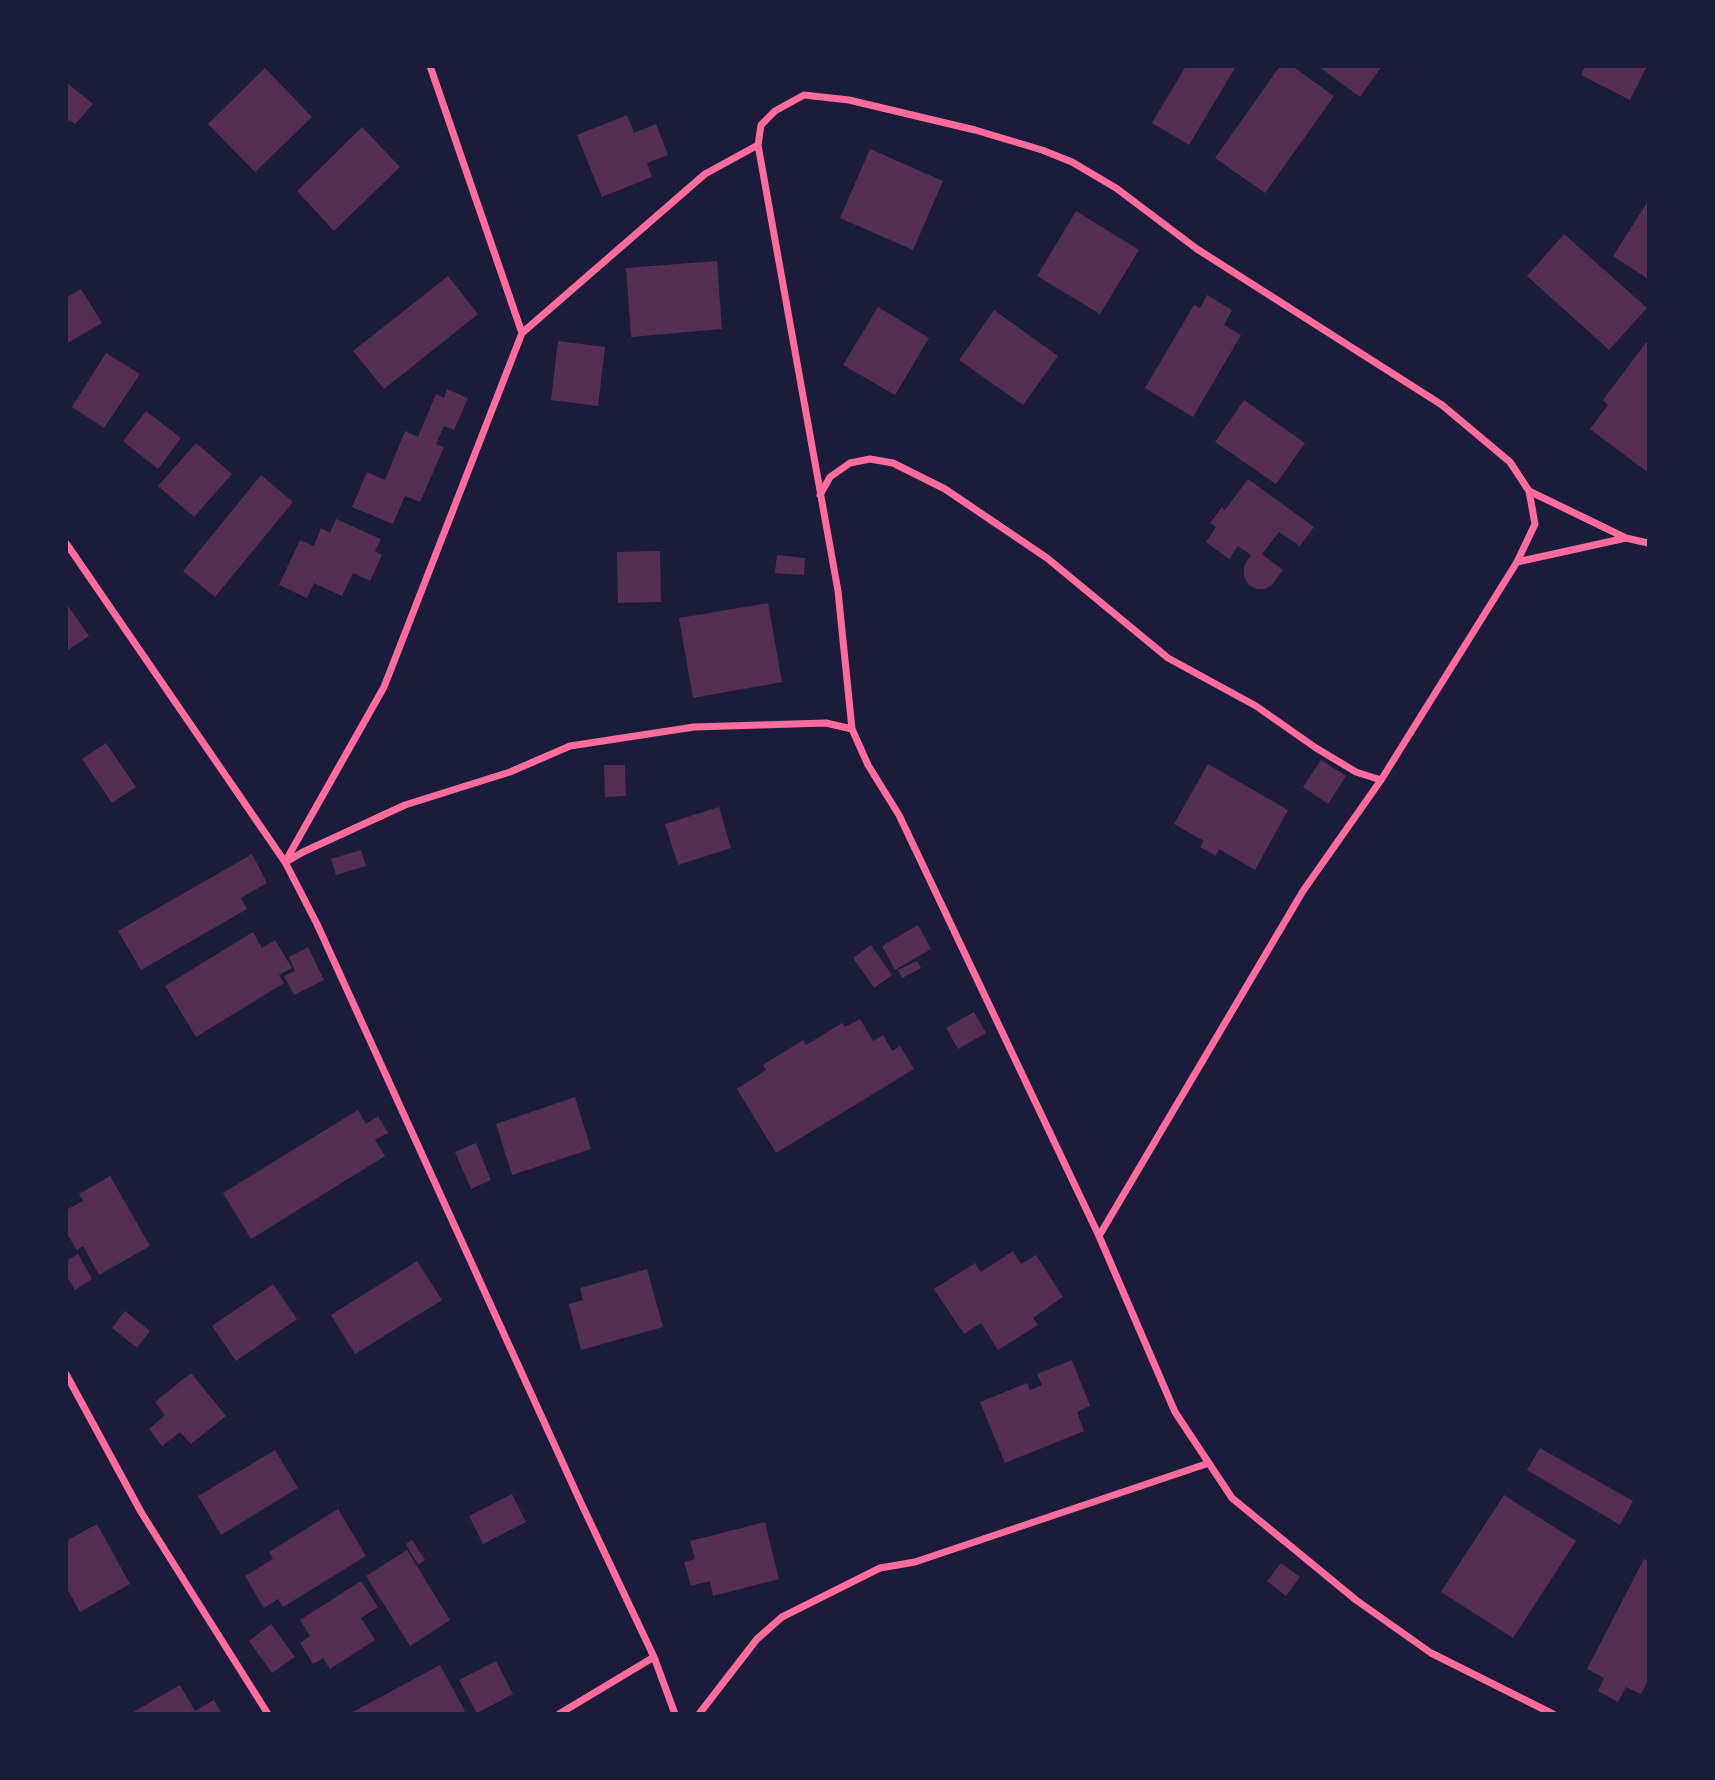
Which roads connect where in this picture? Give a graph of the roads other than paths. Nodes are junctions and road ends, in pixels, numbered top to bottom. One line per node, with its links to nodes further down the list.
1 (430, 66): 3 (street)
2 (758, 145): 3 (street); 4 (street); 5 (street)
3 (522, 333): 12 (street)
4 (1529, 491): 6 (street); 9 (street)
5 (820, 495): 10 (street); 11 (street)
6 (1626, 538): 7 (street); 9 (street)
7 (1648, 542)
8 (66, 543): 12 (street)
9 (1517, 562): 11 (street)
10 (852, 729): 12 (street); 13 (street)
11 (1381, 780): 13 (street)
12 (285, 862): 16 (street)
13 (1099, 1236): 15 (street)
14 (66, 1374): 17 (street)
15 (1209, 1463): 20 (street); 21 (street)
16 (654, 1657): 18 (street); 19 (street)
17 (268, 1713)
18 (559, 1713)
19 (674, 1713)
20 (699, 1713)
21 (1553, 1713)

